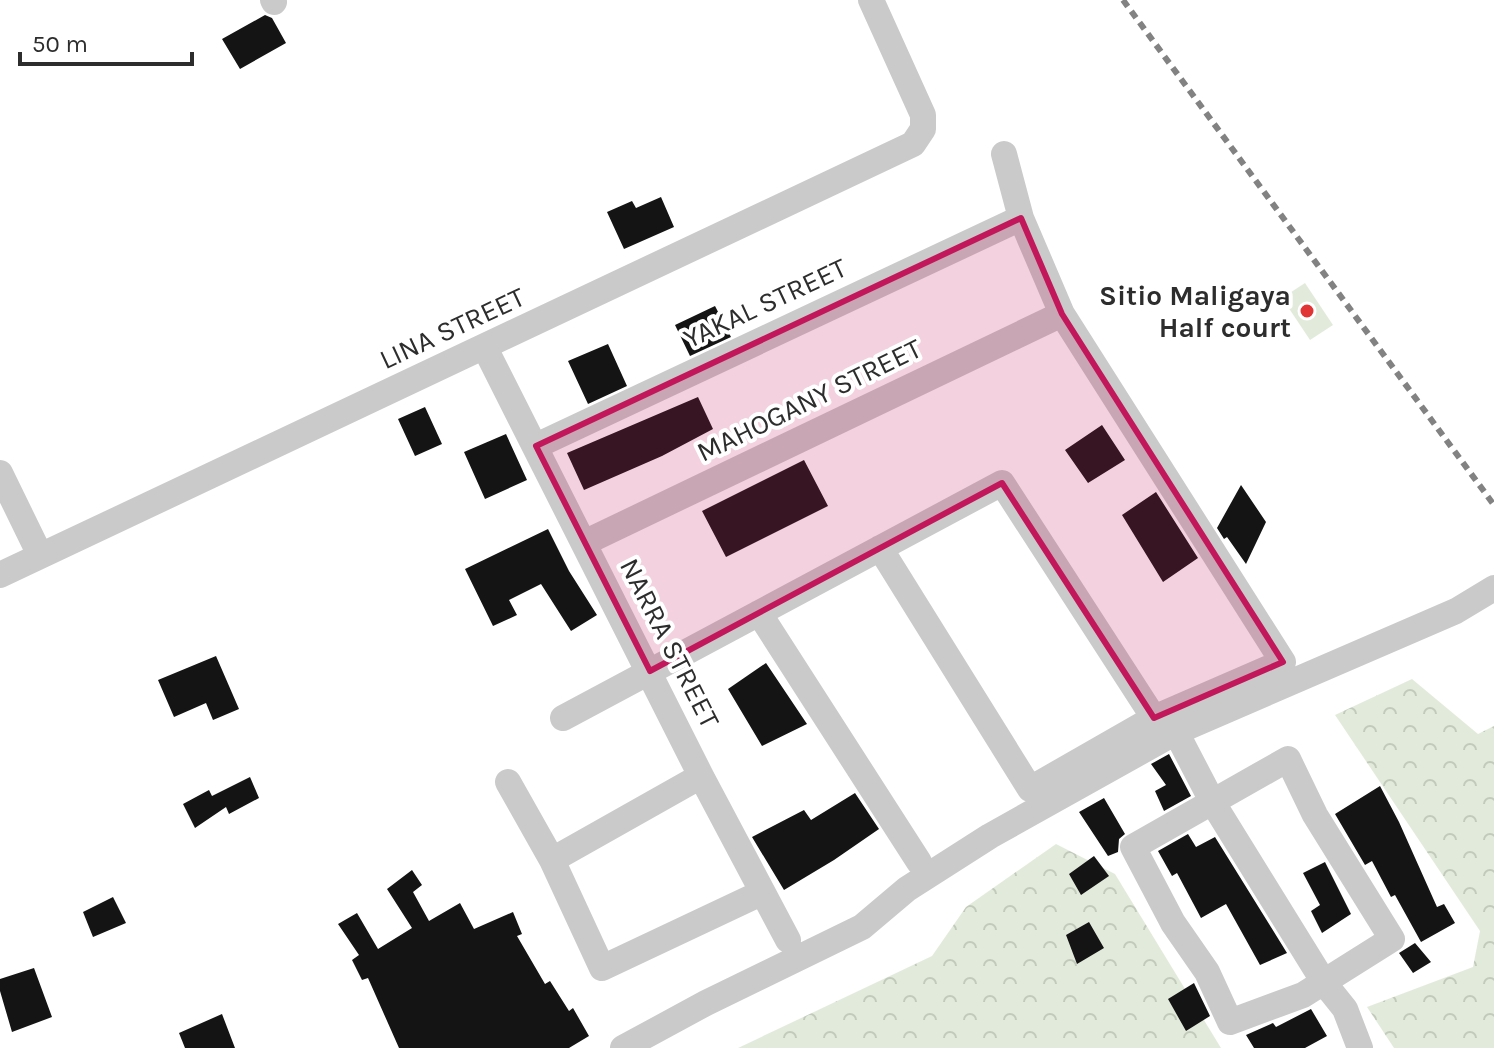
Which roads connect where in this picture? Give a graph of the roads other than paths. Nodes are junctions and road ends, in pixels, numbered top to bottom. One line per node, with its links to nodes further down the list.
1 (871, 0): 5 (street, LINA STREET)
2 (1004, 154): 3 (street)
3 (1021, 218): 4 (street); 6 (street, YAKAL STREET)
4 (1062, 314): 8 (street, MAHOGANY STREET); 16 (street)
5 (485, 348): 6 (street, NARRA STREET); 10 (street, LINA STREET)
6 (536, 446): 8 (street, NARRA STREET)
7 (0, 473): 10 (street)
8 (584, 543): 14 (street, NARRA STREET)
9 (880, 548): 13 (street); 16 (street); 16 (street)
10 (40, 555): 11 (street, LINA STREET)
11 (0, 575)
12 (1494, 588): 16 (street)
13 (759, 613): 14 (street); 21 (street)
14 (650, 671): 15 (street); 17 (street, NARRA STREET)
15 (563, 718)
16 (1165, 725): 19 (street); 25 (street)
17 (701, 776): 20 (street); 22 (street, NARRA STREET)
18 (508, 782): 20 (street)
19 (1213, 803): 24 (street); 24 (street); 24 (street)
20 (552, 860): 22 (street)
21 (919, 862)
22 (761, 893): 23 (street, NARRA STREET)
23 (788, 940)
24 (1325, 984): 26 (street)
25 (623, 1048)
26 (1360, 1048)

